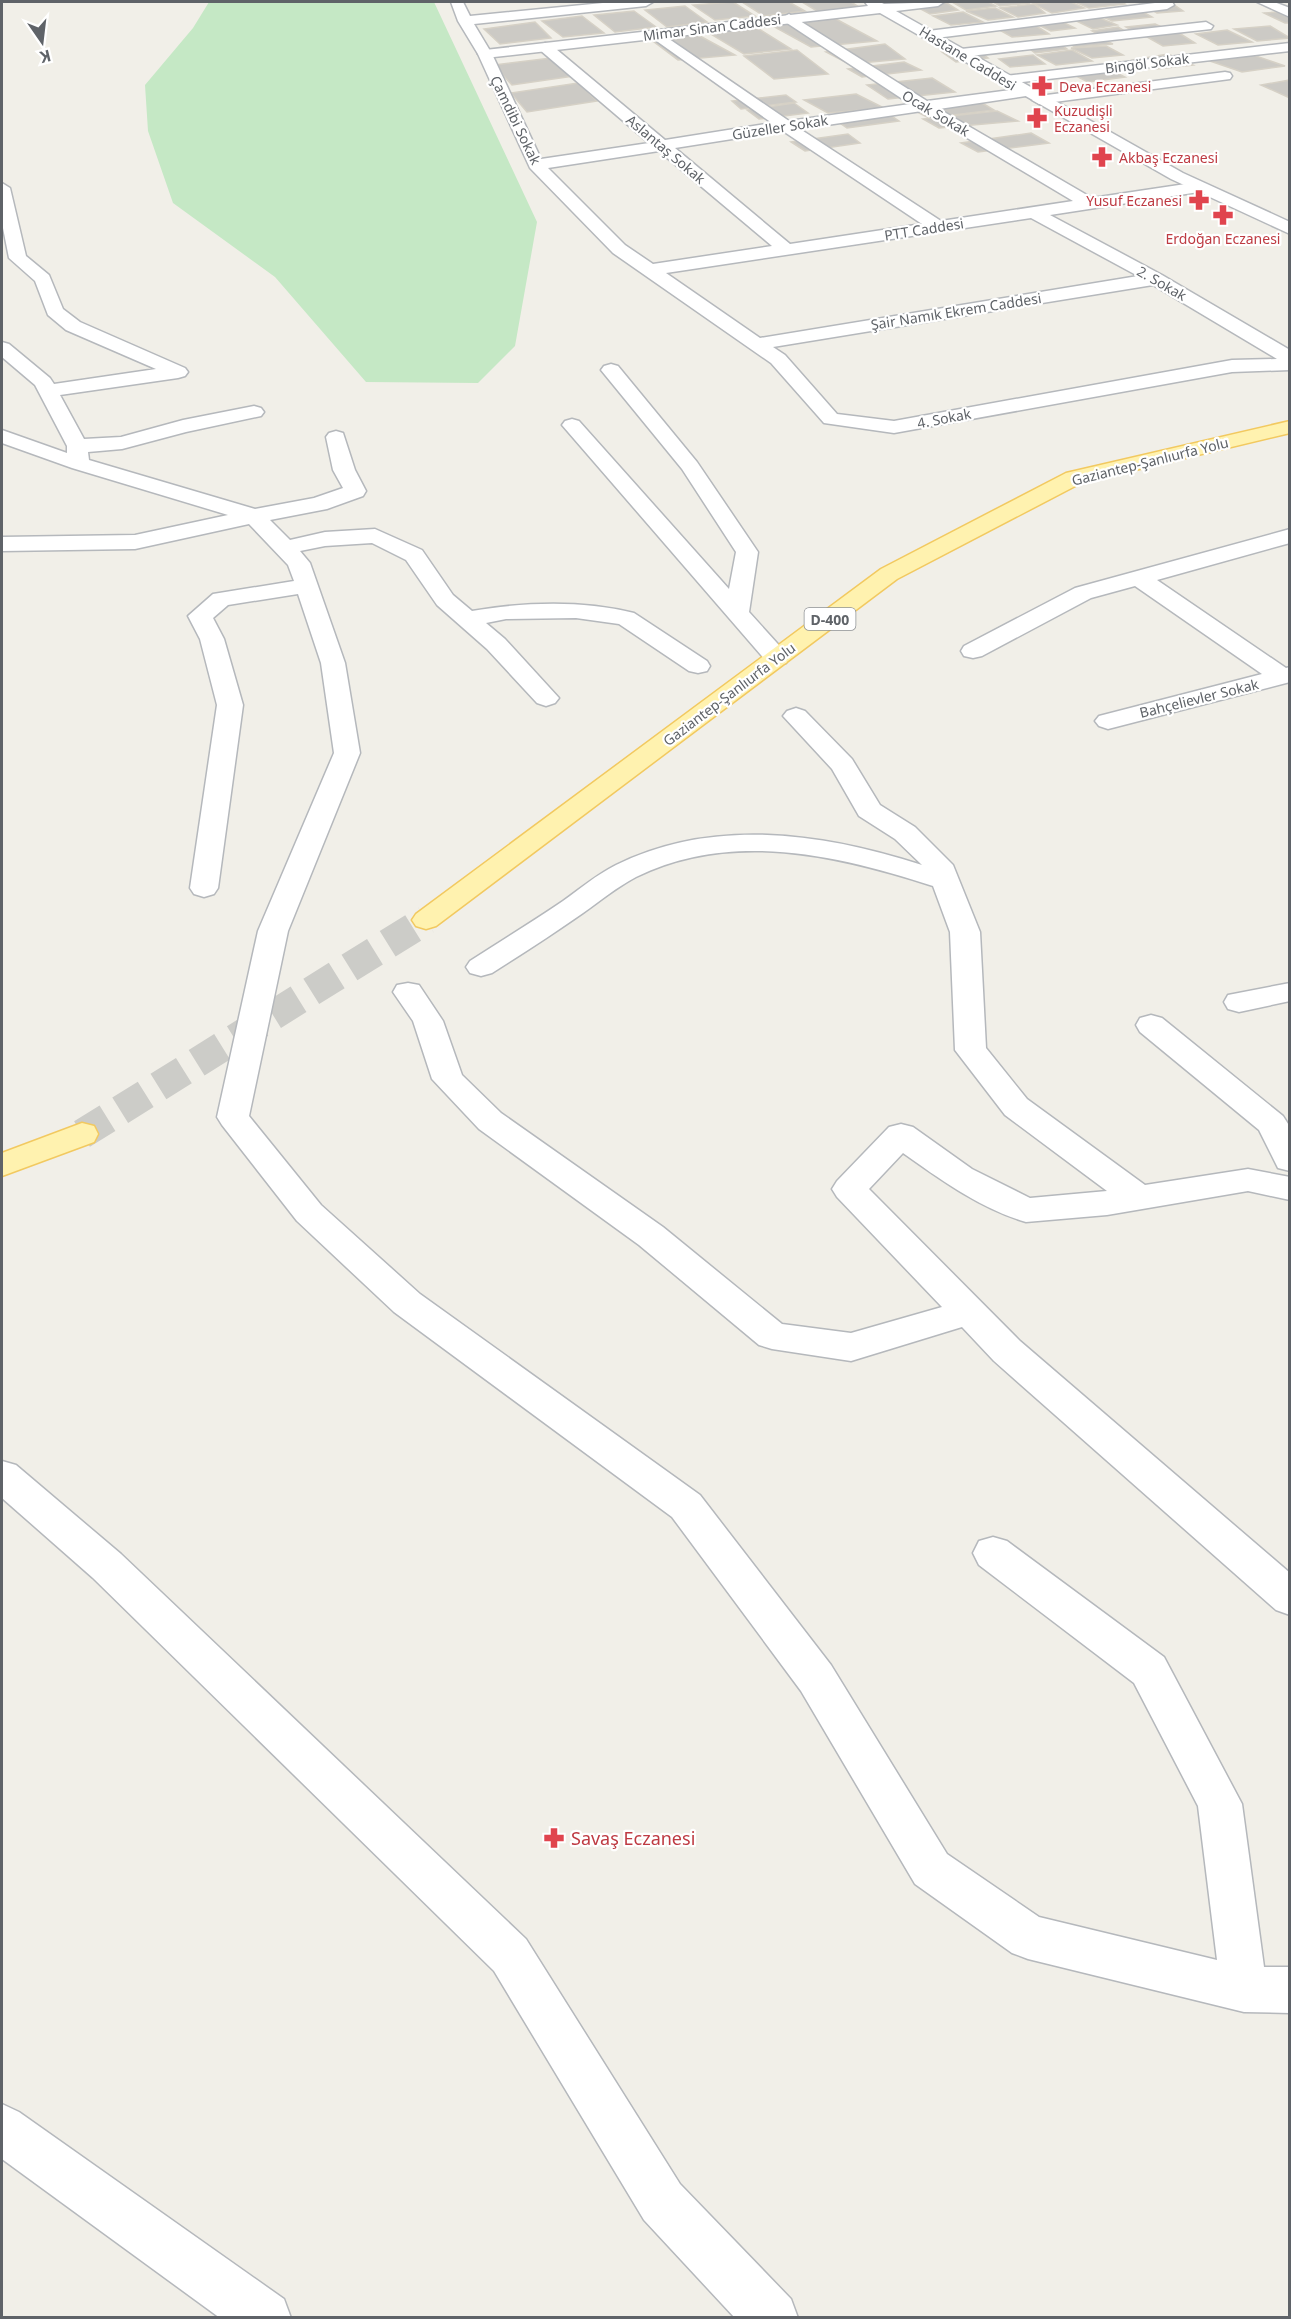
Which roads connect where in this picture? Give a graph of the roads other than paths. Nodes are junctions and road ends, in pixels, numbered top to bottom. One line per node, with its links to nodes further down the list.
1 (458, 2): 10 (street, Çamdibi Sokak)
2 (646, 2): 5 (street)
3 (938, 2): 6 (street, Mimar Sinan Caddesi)
4 (1264, 2): 8 (street)
5 (587, 4): 10 (street)
6 (877, 4): 9 (street, Mimar Sinan Caddesi); 12 (street, Hastane Caddesi)
7 (1172, 8): 12 (street); 17 (street)
8 (1290, 14)
9 (789, 18): 11 (street, Mimar Sinan Caddesi); 22 (street, Ocak Sokak)
10 (465, 21): 18 (street, Çamdibi Sokak)
11 (656, 34): 14 (street, Mimar Sinan Caddesi); 23 (street)
12 (928, 35): 17 (street, Hastane Caddesi)
13 (1236, 40): 16 (street)
14 (545, 47): 18 (street, Mimar Sinan Caddesi); 24 (street, Aslantaş Sokak)
15 (1290, 47): 16 (street, Bingöl Sokak)
16 (1256, 50): 20 (street, Bingöl Sokak)
17 (961, 53): 20 (street, Hastane Caddesi)
18 (485, 54): 25 (street, Çamdibi Sokak)
19 (1239, 74): 21 (street, Güzeller Sokak)
20 (1005, 80): 21 (street, Hastane Caddesi)
21 (1033, 96): 22 (street, Güzeller Sokak); 26 (street, Hastane Caddesi)
22 (924, 106): 23 (street, Güzeller Sokak); 28 (street, Ocak Sokak)
23 (786, 126): 24 (street, Güzeller Sokak); 31 (street)
24 (661, 146): 25 (street, Güzeller Sokak); 33 (street, Aslantaş Sokak)
25 (536, 165): 34 (street, Çamdibi Sokak)
26 (1199, 187): 28 (street, PTT Caddesi); 30 (street, Hastane Caddesi)
27 (2, 188): 41 (street)
28 (1086, 202): 29 (street, PTT Caddesi)
29 (1033, 212): 31 (street, PTT Caddesi); 35 (street, 2. Sokak)
30 (1281, 219): 32 (street, Hastane Caddesi)
31 (939, 227): 33 (street, PTT Caddesi)
32 (1290, 229)
33 (787, 250): 34 (street, PTT Caddesi)
34 (650, 270): 36 (street, 4. Sokak)
35 (1156, 279): 36 (street, Şair Namık Ekrem Caddesi); 38 (street, 2. Sokak)
36 (756, 344): 39 (street, 4. Sokak)
37 (2, 348): 41 (street)
38 (1290, 358)
39 (1290, 364)
40 (611, 370): 54 (street)
41 (48, 391): 47 (street)
42 (254, 412): 47 (street)
43 (572, 425): 54 (street)
44 (1290, 427): 57 (main road, Gaziantep-Şanlıurfa Yolu / D-400)
45 (2, 436): 47 (street)
46 (336, 437): 48 (street)
47 (78, 455): 48 (street)
48 (254, 516): 50 (street); 51 (street)
49 (1290, 536): 52 (street)
50 (2, 544)
51 (284, 548): 53 (street); 55 (street)
52 (1139, 578): 56 (street); 59 (street)
53 (307, 586): 64 (street); 80 (street)
54 (737, 613): 57 (street)
55 (466, 619): 58 (street); 60 (street)
56 (973, 651)
57 (777, 658): 65 (main road, Gaziantep-Şanlıurfa Yolu / D-400)
58 (698, 666)
59 (1286, 675): 62 (street, Bahçelievler Sokak)
60 (546, 698)
61 (796, 716): 63 (street)
62 (1108, 721)
63 (945, 881): 66 (street); 75 (street)
64 (204, 888)
65 (426, 920)
66 (481, 967)
67 (408, 992): 76 (street)
68 (1290, 992): 69 (street)
69 (1239, 1002)
70 (1151, 1025): 72 (street)
71 (82, 1134): 73 (main road)
72 (1290, 1160)
73 (2, 1165)
74 (1290, 1189): 75 (street)
75 (1139, 1198): 76 (street)
76 (968, 1312): 79 (street)
77 (2, 1476): 84 (street)
78 (993, 1553): 80 (street)
79 (1290, 1598)
80 (1244, 1989): 81 (street)
81 (1290, 1990)
82 (2, 2129): 83 (street)
83 (264, 2318)
84 (772, 2318)

